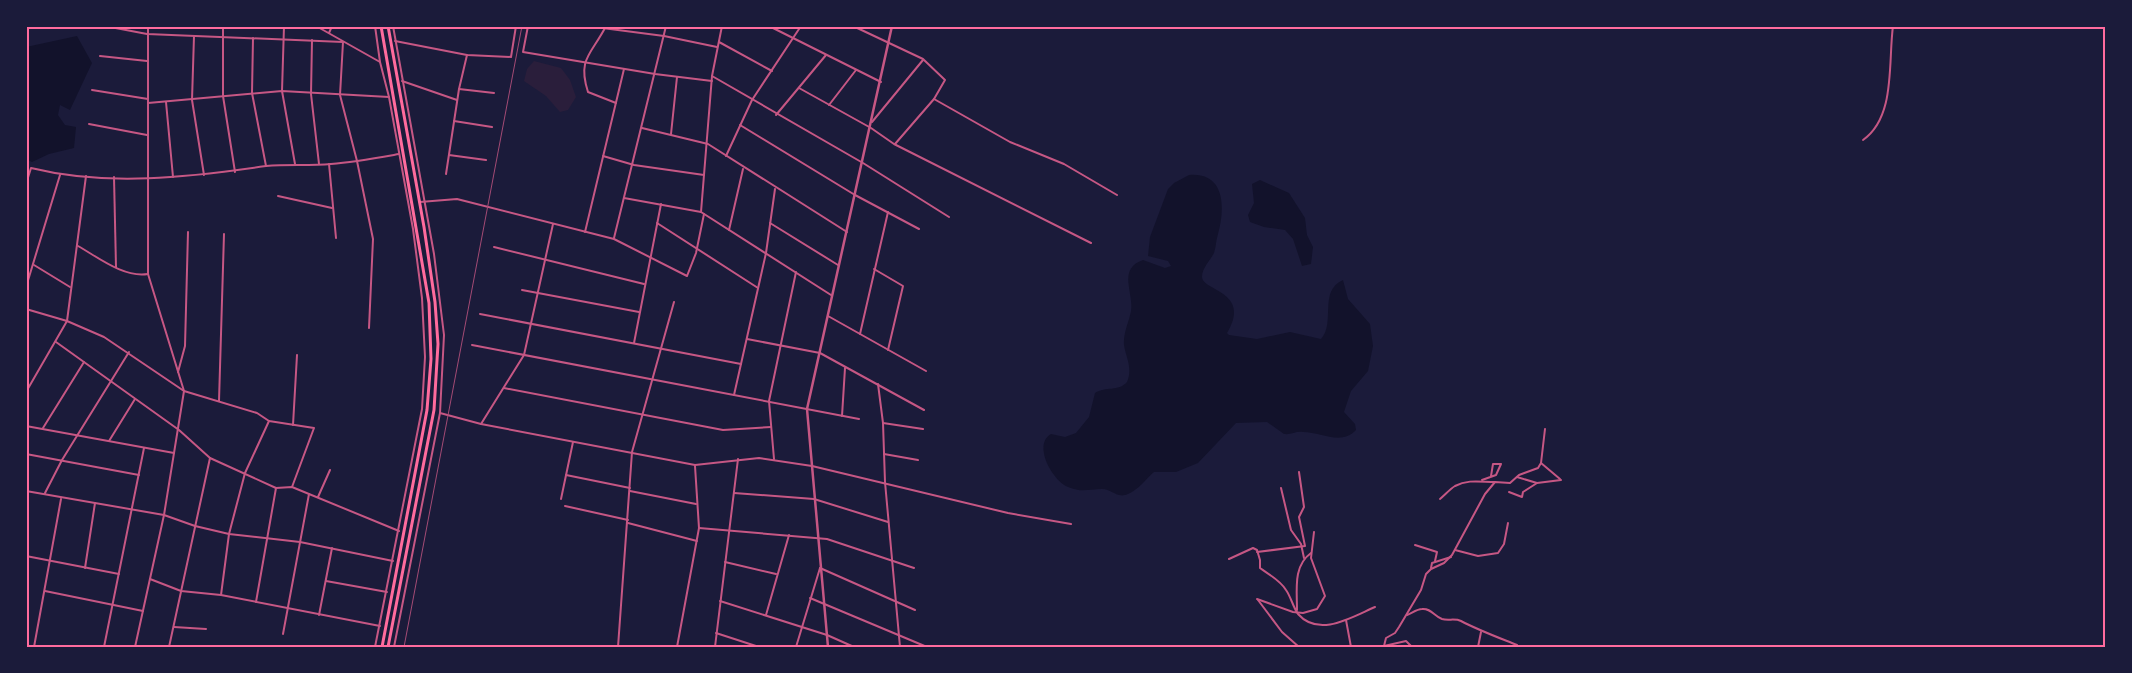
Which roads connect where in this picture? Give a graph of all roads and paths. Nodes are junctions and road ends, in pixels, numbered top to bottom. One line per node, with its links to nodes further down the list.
1 (104, 26): 21 (street)
2 (148, 26): 24 (street)
3 (223, 26): 26 (street)
4 (284, 26): 30 (street)
5 (316, 26): 23 (street)
6 (332, 26): 23 (street)
7 (375, 26): 42 (street)
8 (381, 26): 323 (highway)
9 (388, 26): 113 (highway)
10 (393, 26): 32 (street)
11 (516, 26): 37 (street)
12 (528, 26): 43 (street)
13 (587, 26): 22 (street)
14 (666, 26): 27 (street)
15 (722, 26): 34 (street)
16 (769, 26): 29 (street)
17 (801, 26): 29 (street)
18 (853, 26): 35 (street)
19 (892, 26): 35 (street)
20 (1893, 26): 82 (street)
21 (118, 27): 24 (street)
22 (606, 28): 27 (street); 43 (street)
23 (329, 33): 33 (street)
24 (148, 34): 25 (street); 41 (street)
25 (194, 36): 26 (street); 65 (street)
26 (223, 36): 28 (street); 61 (street)
27 (664, 36): 36 (street); 47 (street)
28 (253, 38): 30 (street); 58 (street)
29 (793, 38): 38 (street); 46 (street)
30 (283, 39): 31 (street); 56 (street)
31 (312, 40): 33 (street); 59 (street)
32 (395, 41): 37 (street); 50 (street)
33 (342, 42): 42 (street); 60 (street)
34 (719, 42): 36 (street); 46 (street)
35 (890, 44): 40 (street); 52 (street)
36 (717, 47): 48 (street)
37 (467, 55): 54 (street)
38 (826, 55): 45 (street); 53 (street)
39 (100, 56): 41 (street)
40 (923, 59): 64 (street); 74 (street)
41 (147, 62): 63 (street)
42 (380, 62): 62 (street)
43 (584, 63): 44 (street); 69 (street)
44 (624, 69): 47 (street); 69 (street)
45 (856, 70): 52 (street); 71 (street)
46 (772, 71): 67 (street)
47 (655, 74): 49 (street); 78 (street)
48 (712, 76): 51 (street); 67 (street)
49 (677, 77): 51 (street); 80 (street)
50 (402, 81): 66 (street); 114 (street)
51 (712, 81): 83 (street)
52 (881, 82): 74 (street)
53 (799, 88): 71 (street); 72 (street)
54 (459, 89): 57 (street); 66 (street)
55 (92, 90): 63 (street)
56 (282, 91): 58 (street); 59 (street); 92 (street)
57 (494, 92)
58 (252, 93): 61 (street); 96 (street)
59 (311, 94): 60 (street); 93 (street)
60 (340, 95): 62 (street); 90 (street)
61 (223, 96): 65 (street); 98 (street)
62 (389, 97): 85 (street)
63 (148, 98): 70 (street)
64 (934, 99): 84 (street); 110 (street)
65 (192, 100): 68 (street); 101 (street)
66 (457, 100): 73 (street)
67 (752, 100): 72 (street); 76 (street)
68 (166, 102): 70 (street); 105 (street)
69 (616, 102): 87 (street)
70 (148, 103): 81 (street)
71 (829, 105): 79 (street)
72 (776, 115): 91 (street)
73 (454, 121): 77 (street); 86 (street)
74 (872, 122): 79 (street)
75 (89, 124): 81 (street)
76 (740, 126): 88 (street); 109 (street)
77 (492, 127)
78 (642, 128): 80 (street); 95 (street)
79 (871, 128): 84 (street); 91 (street)
80 (671, 134): 83 (street)
81 (147, 136): 106 (street)
82 (1863, 140)
83 (708, 144): 88 (street); 102 (street)
84 (894, 144): 132 (street)
85 (399, 154): 90 (street); 258 (street)
86 (449, 155): 89 (street); 99 (street)
87 (603, 156): 95 (street); 127 (street)
88 (726, 156): 97 (street)
89 (486, 160)
90 (357, 161): 94 (street); 159 (street)
91 (863, 163): 109 (street); 120 (street)
92 (295, 164): 93 (street); 96 (street)
93 (319, 164): 94 (street)
94 (329, 164): 116 (street)
95 (634, 165): 102 (street); 112 (street)
96 (266, 166): 98 (street)
97 (744, 168): 108 (street); 125 (street)
98 (235, 172): 101 (street)
99 (446, 174)
100 (60, 175): 103 (street); 107 (street); 139 (street)
101 (204, 175): 105 (street)
102 (704, 175): 117 (street)
103 (86, 176): 104 (street); 133 (street)
104 (114, 177): 106 (street); 141 (street)
105 (174, 177): 106 (street)
106 (148, 178): 144 (street)
107 (26, 184)
108 (775, 188): 122 (street); 128 (street)
109 (855, 195): 118 (street); 128 (street)
110 (1117, 195)
111 (278, 196): 116 (street)
112 (624, 198): 115 (street); 131 (street)
113 (420, 202): 114 (street); 324 (highway)
114 (425, 202): 123 (street); 189 (street)
115 (661, 204): 117 (street); 121 (street)
116 (332, 208): 130 (street)
117 (701, 212): 119 (street)
118 (888, 212): 124 (street); 142 (street)
119 (704, 214): 125 (street); 135 (street)
120 (949, 217)
121 (657, 223): 135 (street); 137 (street)
122 (770, 223): 136 (street); 140 (street)
123 (553, 224): 127 (street); 138 (street)
124 (919, 229)
125 (729, 230): 136 (street)
126 (188, 232): 176 (street)
127 (585, 232): 131 (street)
128 (847, 232): 140 (street)
129 (224, 234): 185 (street)
130 (336, 238)
131 (614, 239): 137 (street)
132 (1091, 243)
133 (78, 246): 141 (street); 146 (street)
134 (494, 247): 138 (street)
135 (697, 248): 137 (street); 148 (street)
136 (766, 253): 143 (street); 148 (street)
137 (650, 256): 145 (street)
138 (546, 260): 145 (street); 150 (street)
139 (34, 264): 146 (street); 147 (street)
140 (840, 266): 151 (street)
141 (116, 267): 144 (street)
142 (874, 269): 160 (street); 167 (street)
143 (796, 272): 151 (street); 165 (street)
144 (148, 274): 176 (street)
145 (644, 284): 154 (street)
146 (70, 287): 157 (street)
147 (26, 288)
148 (758, 288): 161 (street)
149 (522, 290): 150 (street)
150 (538, 293): 154 (street); 158 (street)
151 (833, 296): 156 (street)
152 (674, 302): 166 (street)
153 (26, 309): 157 (street)
154 (639, 312): 163 (street)
155 (480, 314): 158 (street)
156 (828, 316): 160 (street); 169 (street)
157 (67, 321): 162 (street); 168 (street)
158 (531, 324): 163 (street); 171 (street)
159 (369, 328)
160 (860, 334): 167 (street)
161 (746, 339): 165 (street); 173 (street)
162 (56, 342): 172 (street); 182 (street)
163 (634, 343): 166 (street)
164 (472, 345): 171 (street)
165 (779, 345): 169 (street); 186 (street)
166 (660, 349): 173 (street); 177 (street)
167 (888, 350): 175 (street)
168 (129, 352): 178 (street); 181 (street)
169 (820, 353): 174 (street); 187 (street)
170 (297, 355): 196 (street)
171 (524, 355): 177 (street); 180 (street)
172 (84, 362): 178 (street); 199 (street)
173 (741, 364): 183 (street)
174 (846, 367): 179 (street); 191 (street)
175 (926, 371)
176 (178, 372): 181 (street)
177 (652, 379): 183 (street); 190 (street)
178 (111, 382): 184 (street); 203 (street)
179 (878, 384): 188 (street); 194 (street)
180 (504, 388): 190 (street); 195 (street)
181 (184, 391): 185 (street); 202 (street)
182 (26, 392)
183 (734, 395): 186 (street)
184 (136, 400): 202 (street); 204 (street)
185 (219, 402): 193 (street)
186 (769, 402): 187 (street); 198 (street)
187 (807, 409): 191 (street); 218 (street)
188 (924, 410)
189 (440, 413): 195 (street); 325 (street)
190 (641, 415): 198 (street); 207 (street)
191 (842, 416): 192 (street)
192 (859, 419)
193 (269, 421): 196 (street); 221 (street)
194 (883, 423): 200 (street); 210 (street)
195 (481, 424): 205 (street)
196 (293, 425): 230 (street)
197 (26, 426): 199 (street)
198 (771, 427): 214 (street)
199 (43, 428): 203 (street)
200 (923, 429)
201 (1545, 429): 216 (street)
202 (179, 430): 208 (street); 211 (street)
203 (78, 436): 204 (street); 213 (street)
204 (109, 441): 206 (street)
205 (573, 442): 207 (street); 223 (street)
206 (144, 448): 208 (street); 222 (street)
207 (632, 452): 217 (street); 233 (street)
208 (174, 453): 249 (street)
209 (26, 454): 213 (street)
210 (884, 454): 215 (street); 227 (street)
211 (210, 458): 221 (street); 255 (street)
212 (738, 459): 214 (street); 217 (street); 236 (street)
213 (62, 460): 222 (street); 237 (street)
214 (774, 460): 218 (street)
215 (918, 460)
216 (1540, 463): 225 (street); 229 (street)
217 (695, 466): 246 (street)
218 (812, 466): 227 (street); 243 (street)
219 (330, 470): 239 (street)
220 (1299, 472): 268 (street)
221 (245, 473): 231 (street); 260 (street)
222 (140, 475): 248 (street)
223 (566, 475): 233 (street); 242 (street)
224 (1491, 476): 224 (street); 226 (street)
225 (1517, 477): 228 (street); 229 (street)
226 (1482, 480): 228 (street); 244 (street)
227 (885, 482): 251 (street); 254 (street)
228 (1495, 482): 269 (street)
229 (1537, 482): 235 (street)
230 (292, 487): 231 (street); 238 (street)
231 (276, 488): 263 (street)
232 (1281, 488): 268 (street)
233 (630, 490): 246 (street); 250 (street)
234 (27, 491): 237 (street); 240 (street)
235 (1509, 492)
236 (734, 493): 243 (street); 257 (street)
237 (45, 494): 241 (street)
238 (309, 494): 239 (street); 265 (street)
239 (318, 498): 258 (street)
240 (26, 499)
241 (61, 499): 245 (street); 277 (street)
242 (561, 499)
243 (814, 499): 251 (street); 262 (street)
244 (1440, 499)
245 (95, 504): 248 (street); 281 (street)
246 (696, 504): 256 (street)
247 (565, 506): 250 (street)
248 (131, 511): 249 (street); 285 (street)
249 (164, 515): 255 (street); 287 (street)
250 (628, 520): 252 (street)
251 (888, 522): 276 (street)
252 (628, 523): 264 (street); 326 (street)
253 (1508, 523): 269 (street)
254 (1071, 524)
255 (195, 526): 260 (street); 289 (street)
256 (699, 528): 257 (street); 264 (street)
257 (729, 529): 261 (street); 280 (street)
258 (399, 531): 278 (street)
259 (1314, 532): 271 (street)
260 (229, 534): 263 (street); 292 (street)
261 (789, 534): 262 (street); 286 (street)
262 (818, 538): 276 (street); 282 (street)
263 (266, 539): 265 (street); 295 (street)
264 (698, 541): 327 (street)
265 (300, 542): 267 (street); 300 (street)
266 (1415, 545): 279 (street)
267 (332, 548): 278 (street); 288 (street)
268 (1302, 548): 270 (street); 274 (street)
269 (1455, 550): 273 (street)
270 (1257, 552): 275 (street); 303 (street)
271 (1311, 553): 274 (street); 303 (street)
272 (26, 556): 277 (street)
273 (1451, 557): 279 (street); 284 (street)
274 (1304, 558): 303 (street)
275 (1230, 559)
276 (892, 560): 283 (street); 296 (street)
277 (51, 561): 281 (street); 290 (street)
278 (393, 561): 291 (street)
279 (1435, 561): 284 (street)
280 (725, 562): 286 (street); 294 (street)
281 (85, 568): 285 (street)
282 (821, 568): 293 (street); 296 (street); 297 (street)
283 (914, 568)
284 (1430, 569): 306 (street)
285 (119, 574): 298 (street)
286 (776, 574): 305 (street)
287 (150, 579): 289 (street); 302 (street)
288 (326, 581): 291 (street); 304 (street)
289 (181, 591): 292 (street); 310 (street)
290 (45, 592): 298 (street); 318 (street)
291 (387, 592): 308 (street)
292 (221, 595): 295 (street)
293 (810, 598): 297 (street); 309 (street)
294 (720, 601): 305 (street); 313 (street)
295 (256, 602): 300 (street)
296 (896, 602): 301 (street); 316 (street)
297 (825, 604): 315 (street); 316 (street)
298 (113, 605): 302 (street); 319 (street)
299 (1375, 607): 307 (street)
300 (289, 608): 304 (street); 314 (street)
301 (915, 610)
302 (143, 611): 320 (street)
303 (1297, 612): 307 (street); 335 (street)
304 (319, 614): 308 (street)
305 (766, 615): 309 (street)
306 (1406, 615): 312 (street); 317 (street)
307 (1346, 620): 336 (street)
308 (380, 626): 322 (street)
309 (801, 626): 315 (street); 330 (street)
310 (174, 627): 311 (street); 321 (street)
311 (206, 628)
312 (1482, 632): 338 (street); 339 (street)
313 (716, 633): 328 (street); 329 (street)
314 (283, 634)
315 (827, 635): 331 (street); 332 (street)
316 (899, 635): 333 (street); 334 (street)
317 (1382, 646): 337 (street)
318 (34, 647)
319 (104, 647)
320 (135, 647)
321 (169, 647)
322 (375, 647)
323 (382, 647)
324 (388, 647)
325 (394, 647)
326 (618, 647)
327 (678, 647)
328 (715, 647)
329 (759, 647)
330 (796, 647)
331 (828, 647)
332 (854, 647)
333 (900, 647)
334 (927, 647)
335 (1299, 647)
336 (1351, 647)
337 (1412, 647)
338 (1478, 647)
339 (1516, 647)

